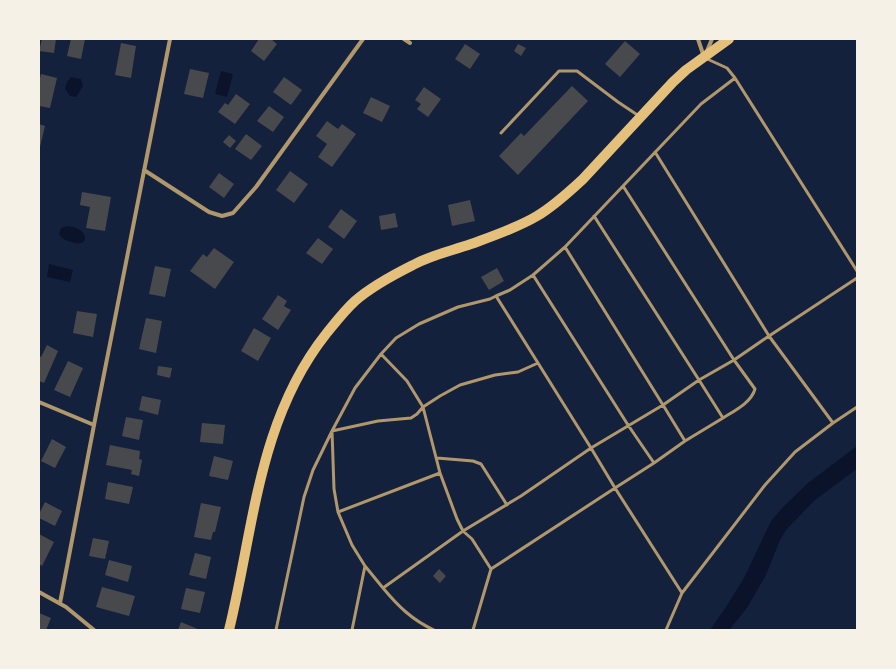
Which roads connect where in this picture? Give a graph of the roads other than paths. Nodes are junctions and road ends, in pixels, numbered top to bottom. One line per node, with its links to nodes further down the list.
1 (170, 39): 13 (street)
2 (363, 39): 13 (street)
3 (404, 39): 7 (street)
4 (698, 39): 8 (street)
5 (712, 39): 8 (street)
6 (729, 39): 8 (main road)
7 (410, 43)
8 (704, 58): 9 (lane); 10 (main road)
9 (735, 78): 12 (lane); 17 (lane)
10 (639, 116): 11 (lane); 51 (main road)
11 (501, 133)
12 (655, 152): 14 (lane); 21 (lane)
13 (144, 170): 32 (street)
14 (623, 186): 15 (lane); 23 (lane)
15 (594, 216): 16 (lane); 25 (lane)
16 (565, 247): 18 (lane); 27 (lane)
17 (857, 271)
18 (533, 275): 20 (lane); 33 (lane)
19 (857, 278): 21 (lane)
20 (496, 296): 22 (lane); 24 (lane)
21 (769, 336): 23 (lane); 31 (lane)
22 (380, 354): 28 (lane); 34 (lane)
23 (734, 360): 25 (lane); 30 (lane)
24 (538, 364): 28 (lane); 36 (lane)
25 (699, 380): 27 (lane); 30 (lane)
26 (39, 402): 32 (street)
27 (663, 405): 33 (lane); 35 (lane)
28 (423, 407): 34 (lane); 37 (lane)
29 (857, 407): 31 (lane)
30 (722, 418): 35 (lane)
31 (833, 423): 48 (lane)
32 (94, 425): 49 (street)
33 (628, 425): 36 (lane); 38 (lane)
34 (332, 431): 42 (lane); 52 (lane)
35 (685, 441): 38 (lane)
36 (591, 448): 40 (lane); 41 (lane)
37 (437, 458): 39 (lane); 41 (lane)
38 (654, 463): 40 (lane)
39 (440, 473): 42 (lane); 43 (lane)
40 (615, 488): 45 (lane); 48 (lane)
41 (506, 505): 43 (lane)
42 (338, 512): 44 (lane)
43 (463, 531): 45 (lane); 46 (lane)
44 (365, 566): 46 (lane); 53 (lane)
45 (491, 569): 55 (lane)
46 (383, 588): 54 (lane)
47 (39, 592): 49 (street)
48 (682, 593): 56 (lane)
49 (60, 603): 50 (street)
50 (94, 630)
51 (229, 630)
52 (276, 630)
53 (352, 630)
54 (434, 630)
55 (473, 630)
56 (666, 630)

